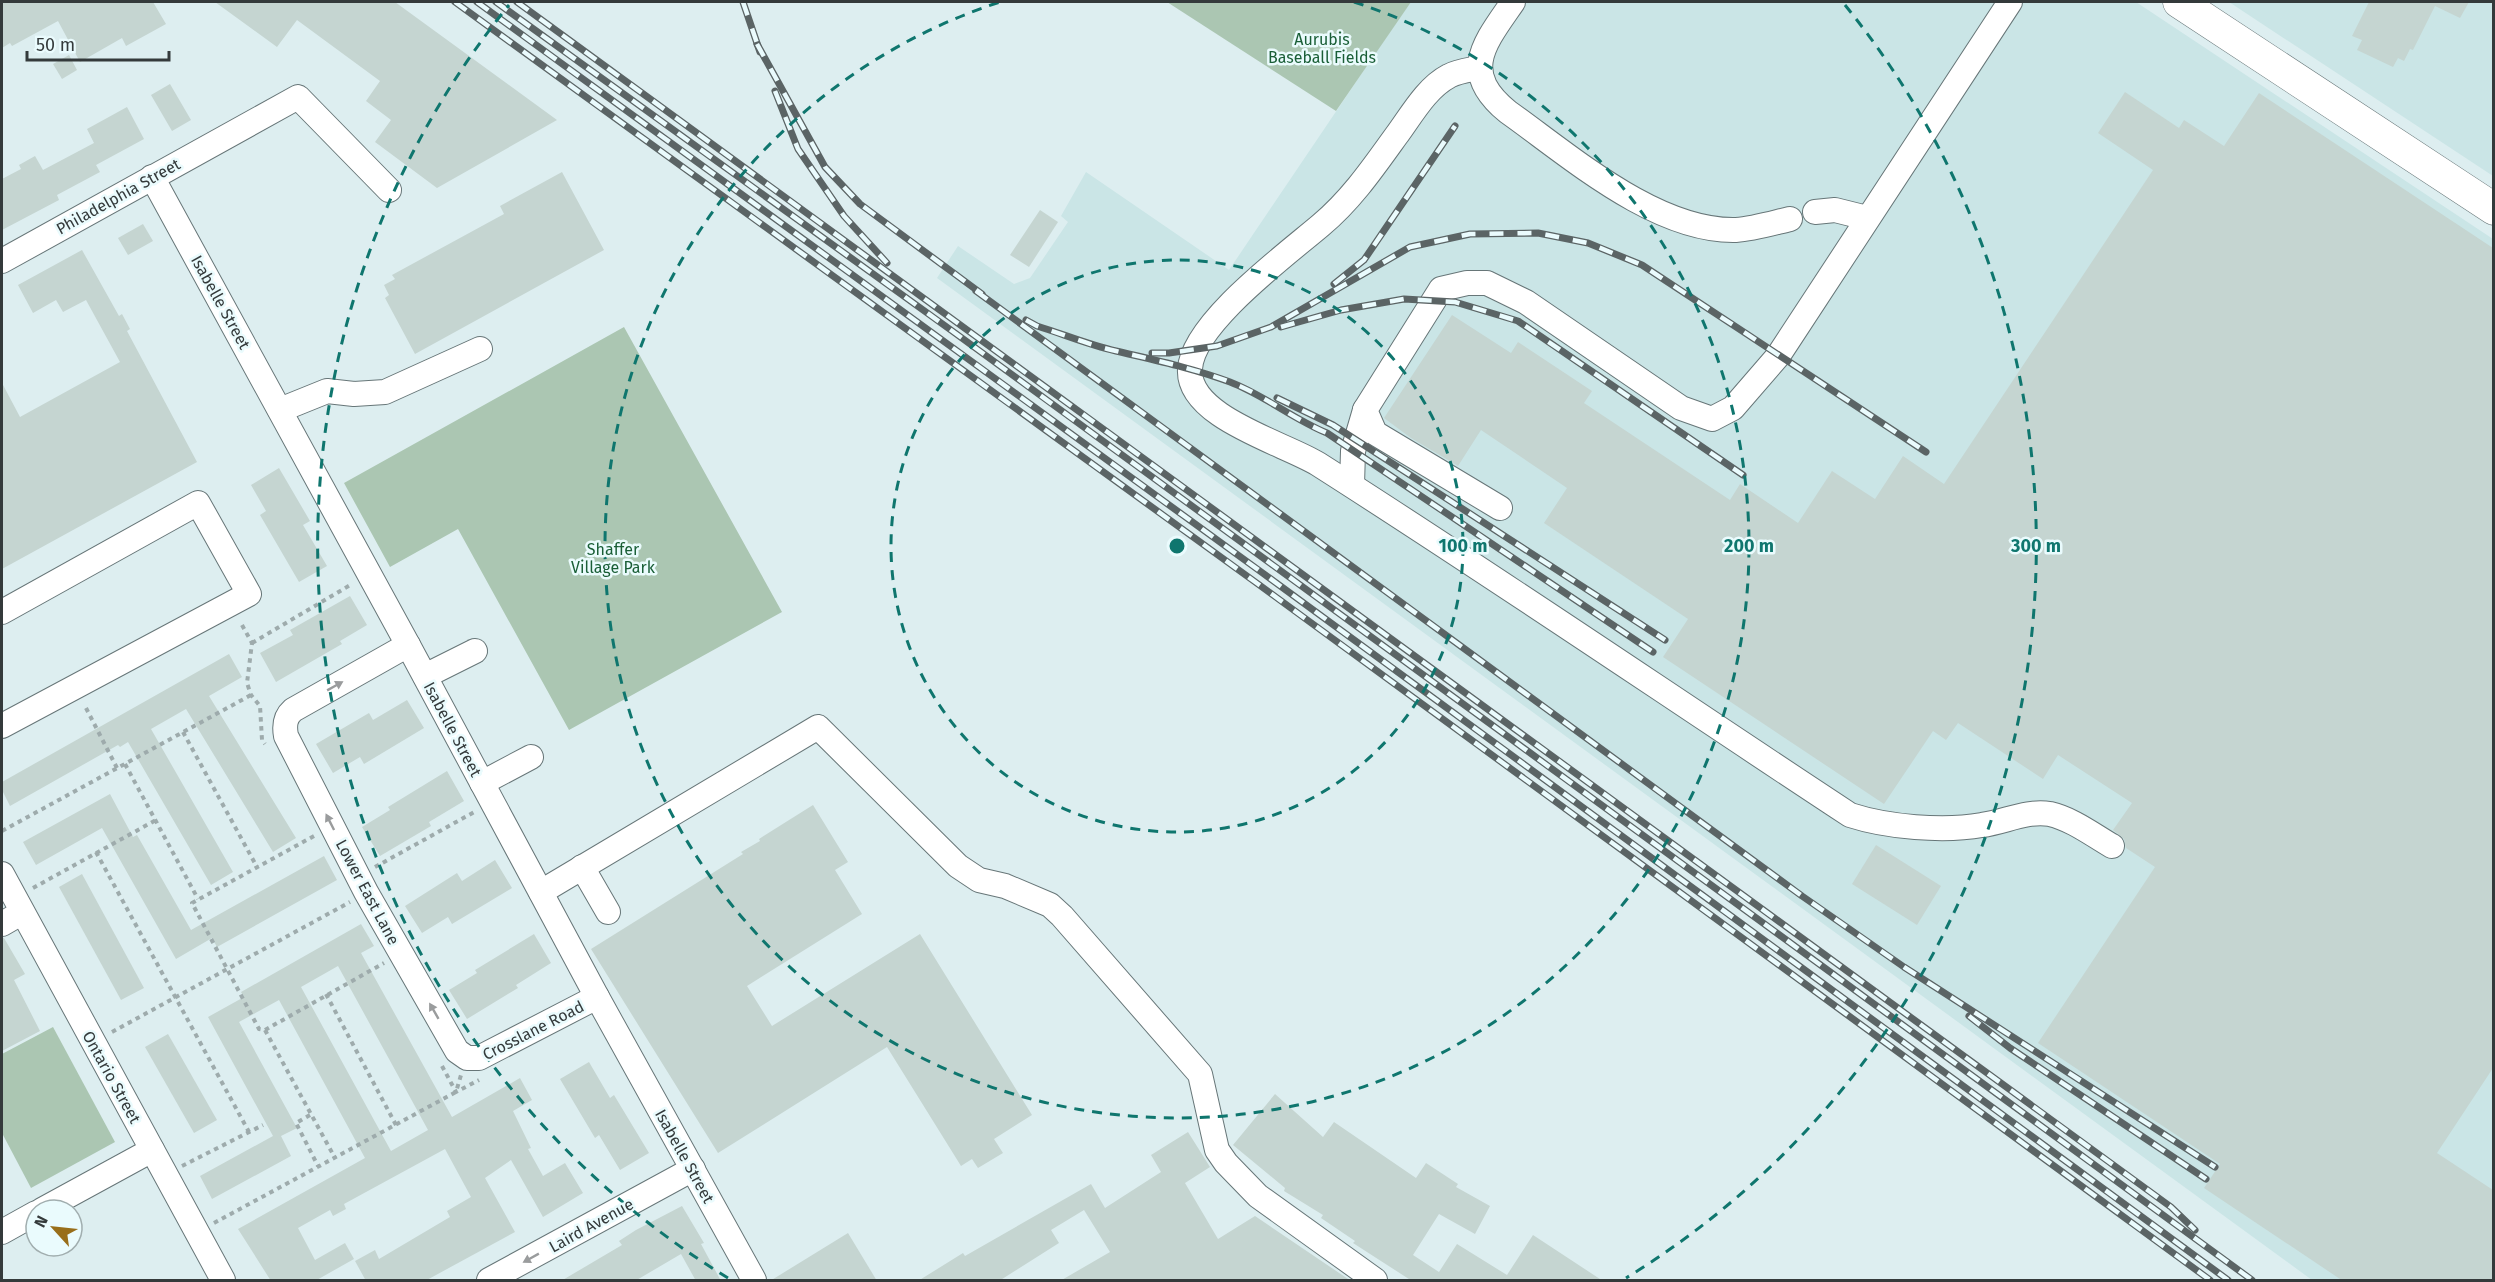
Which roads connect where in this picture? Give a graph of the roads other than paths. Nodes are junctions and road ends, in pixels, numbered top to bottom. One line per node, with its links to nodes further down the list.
1 (1513, 2): 4 (street)
2 (2010, 2): 9 (street)
3 (2179, 2): 7 (main road)
4 (1479, 68): 10 (street); 15 (street)
5 (152, 177): 6 (street, Philadelphia Street); 11 (street, Philadelphia Street); 13 (street, Isabelle Street)
6 (389, 190)
7 (2493, 209)
8 (1815, 212): 9 (street)
9 (1866, 218): 14 (street)
10 (1790, 219)
11 (2, 261)
12 (480, 349): 13 (street)
13 (280, 410): 18 (street, Isabelle Street)
14 (1365, 410): 15 (street); 16 (street)
15 (1352, 485): 24 (street)
16 (1500, 508)
17 (2, 612): 21 (street)
18 (408, 645): 20 (street, Isabelle Street); 31 (street, Lower East Lane, one-way to 18)
19 (475, 651): 20 (street)
20 (425, 676): 23 (street, Isabelle Street)
21 (2, 724)
22 (531, 757): 23 (street)
23 (482, 783): 27 (street, Isabelle Street)
24 (2112, 846)
25 (582, 867): 27 (street); 28 (street); 40 (street)
26 (2, 874): 29 (street, Ontario Street)
27 (541, 892): 30 (street, Isabelle Street)
28 (608, 912)
29 (11, 918): 32 (street, Ontario Street)
30 (597, 997): 31 (street, Crosslane Road); 33 (street, Isabelle Street)
31 (464, 1067)
32 (152, 1150): 34 (street); 37 (street, Ontario Street)
33 (693, 1169): 38 (street, Laird Avenue, one-way to 38); 39 (street, Isabelle Street)
34 (64, 1198)
35 (24, 1220): 36 (street)
36 (2, 1232)
37 (223, 1281)
38 (489, 1281)
39 (754, 1281)
40 (1374, 1281)

